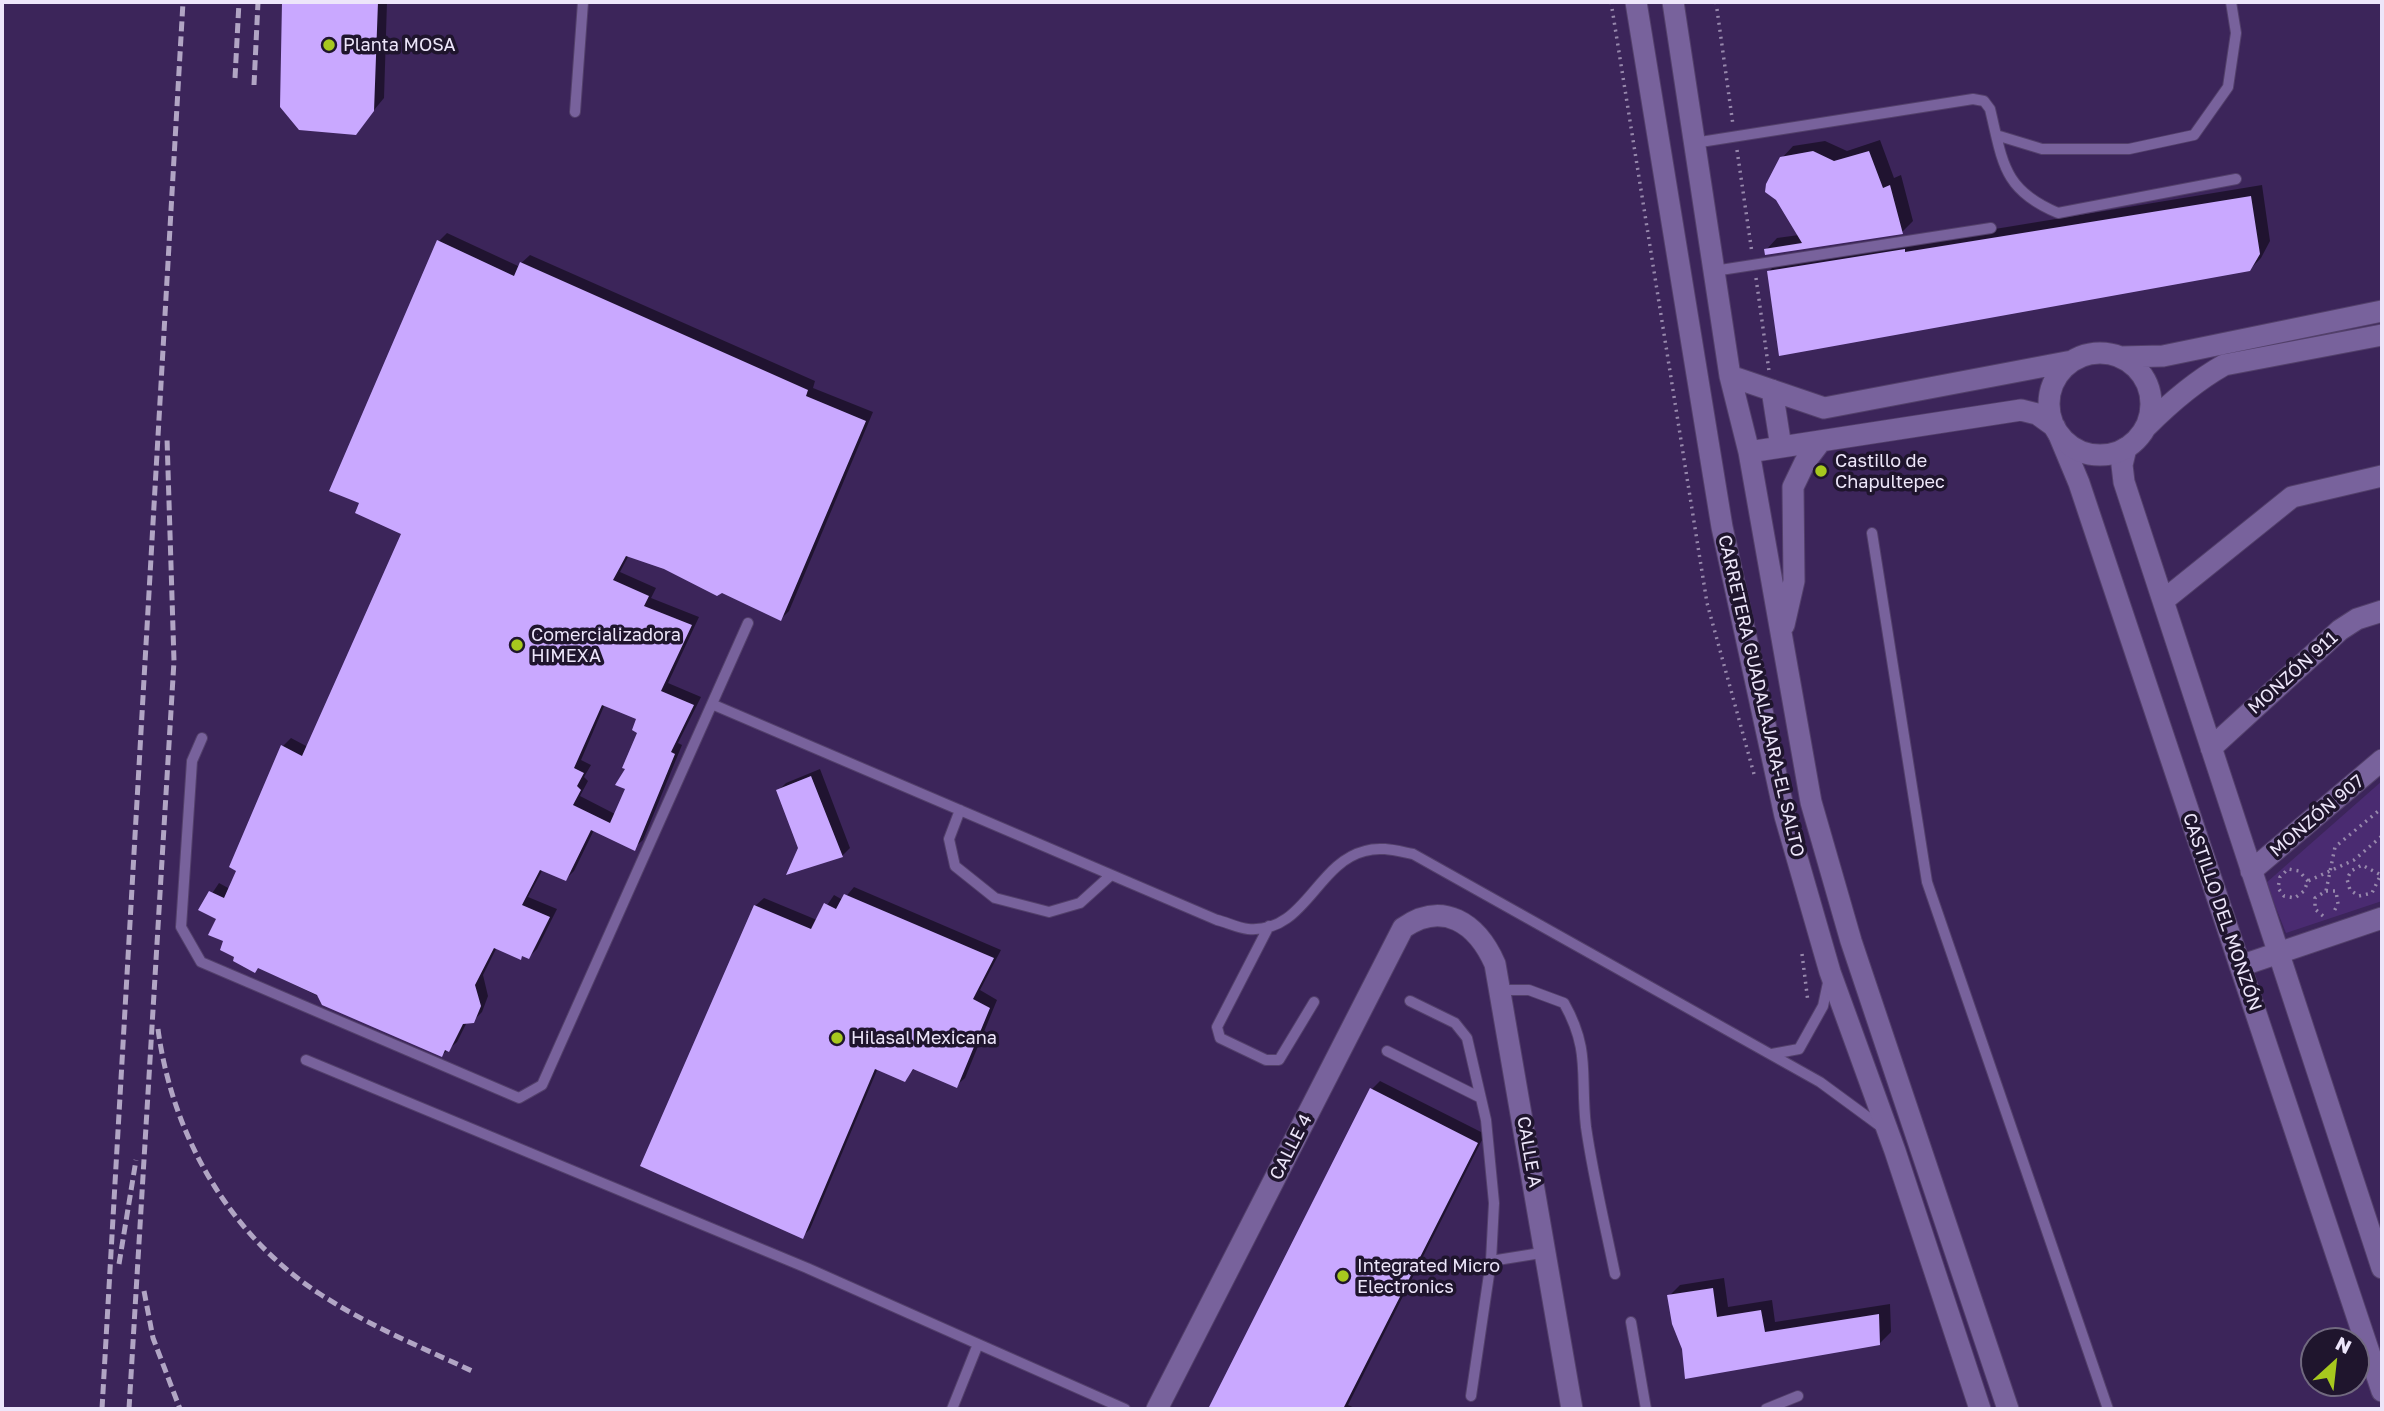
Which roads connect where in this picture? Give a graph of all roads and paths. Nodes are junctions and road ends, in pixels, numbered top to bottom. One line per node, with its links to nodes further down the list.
1 (583, 2): 6 (lane)
2 (1636, 2): 50 (street, CARRETERA GUADALAJARA-EL SALTO)
3 (1673, 2): 9 (street, CARRETERA GUADALAJARA-EL SALTO)
4 (1716, 2): 8 (path)
5 (2231, 2): 7 (lane)
6 (575, 112)
7 (1996, 135): 8 (lane); 10 (lane)
8 (1735, 138): 9 (lane); 12 (path)
9 (1694, 143): 13 (street, CARRETERA GUADALAJARA-EL SALTO)
10 (2236, 179)
11 (1990, 228): 12 (lane)
12 (1754, 266): 13 (lane); 19 (path)
13 (1714, 271): 18 (street, CARRETERA GUADALAJARA-EL SALTO)
14 (2382, 311): 16 (street)
15 (2382, 335): 20 (street)
16 (2120, 357): 17 (street); 20 (street)
17 (2073, 361): 19 (street); 21 (street)
18 (1730, 376): 19 (street); 25 (street, CARRETERA GUADALAJARA-EL SALTO)
19 (1772, 390): 23 (street)
20 (2146, 428): 24 (street)
21 (2057, 431): 22 (street); 24 (street); 49 (street, CASTILLO DEL MONZÓN)
22 (1821, 441): 23 (street); 31 (street)
23 (1781, 447): 25 (street)
24 (2126, 449): 28 (street)
25 (1749, 452): 31 (street, CARRETERA GUADALAJARA-EL SALTO)
26 (2382, 476): 28 (street)
27 (1872, 533): 77 (lane)
28 (2164, 600): 34 (street)
29 (2382, 611): 34 (street, MONZÓN 911)
30 (748, 623): 32 (lane)
31 (1782, 637): 76 (street, CARRETERA GUADALAJARA-EL SALTO)
32 (713, 705): 33 (lane); 37 (lane)
33 (202, 738)
34 (2211, 748): 39 (street)
35 (2382, 760): 39 (street, MONZÓN 907)
36 (2382, 808): 40 (path)
37 (960, 810): 42 (lane); 42 (lane)
38 (2382, 836): 40 (path)
39 (2251, 871): 48 (street)
40 (2330, 873): 43 (path); 44 (path)
41 (2381, 873): 41 (path)
42 (1111, 875): 47 (lane)
43 (2308, 881): 43 (path)
44 (2326, 891): 44 (path)
45 (1448, 916): 51 (street, CALLE A); 71 (street, CALLE 4)
46 (2382, 918): 48 (street)
47 (1269, 926): 53 (lane); 55 (lane)
48 (2278, 954): 49 (street); 61 (street)
49 (2240, 966): 64 (street, CASTILLO DEL MONZÓN)
50 (1830, 971): 55 (lane); 58 (street, CARRETERA GUADALAJARA-EL SALTO)
51 (1499, 990): 59 (street, CALLE A); 62 (lane)
52 (1410, 1001): 57 (lane)
53 (1314, 1002)
54 (1387, 1051): 57 (lane)
55 (1772, 1054): 58 (lane)
56 (306, 1060): 65 (lane)
57 (1479, 1097): 60 (lane)
58 (1889, 1133): 75 (street, CARRETERA GUADALAJARA-EL SALTO)
59 (1547, 1252): 60 (lane); 72 (street, CALLE A)
60 (1491, 1261): 67 (lane)
61 (2382, 1268)
62 (1615, 1274)
63 (1631, 1322): 73 (lane)
64 (2374, 1337): 66 (street, CASTILLO DEL MONZÓN)
65 (978, 1344): 69 (lane); 70 (lane)
66 (2382, 1391)
67 (1471, 1395)
68 (1798, 1396): 74 (lane)
69 (952, 1409)
70 (1125, 1409)
71 (1157, 1409)
72 (1572, 1409)
73 (1646, 1409)
74 (1766, 1409)
75 (1980, 1409)
76 (2008, 1409)
77 (2108, 1409)

